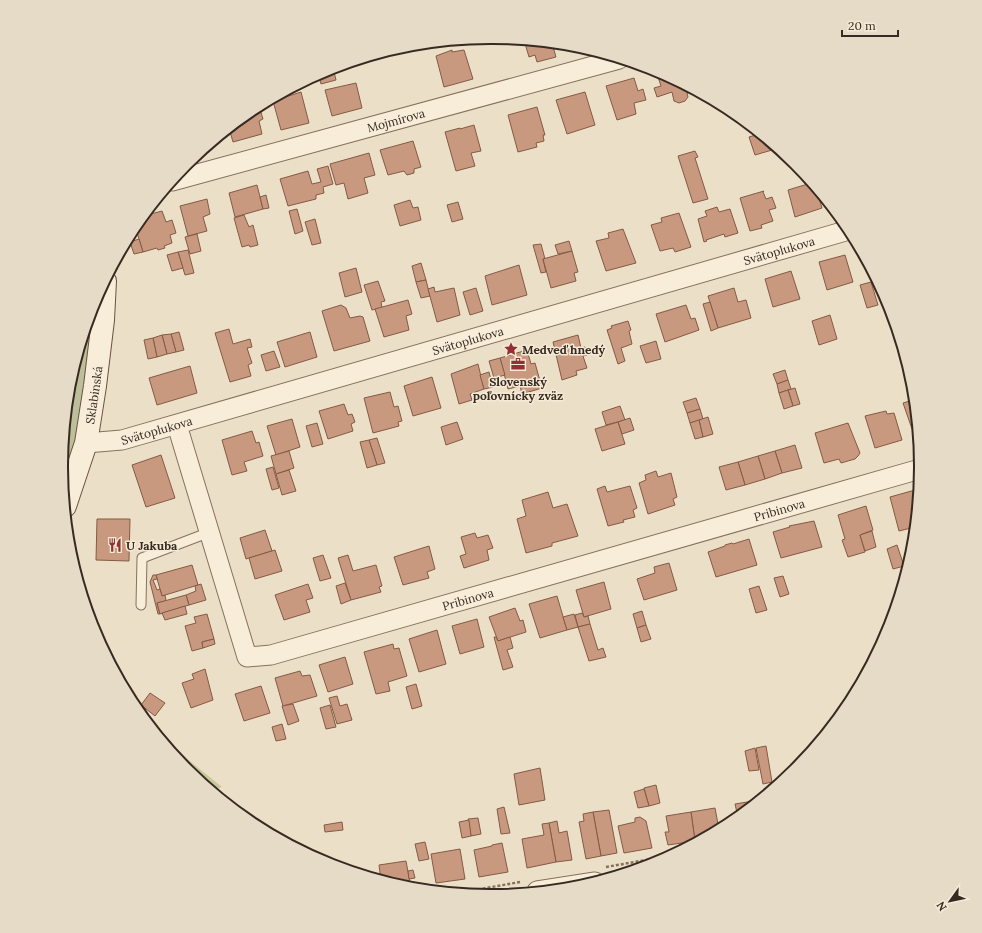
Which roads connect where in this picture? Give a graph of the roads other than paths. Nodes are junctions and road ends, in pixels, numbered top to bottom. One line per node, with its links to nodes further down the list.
1 (611, 61): 2 (street, Mojmírova)
2 (182, 178)
3 (842, 232): 5 (street, Svätoplukova)
4 (105, 296): 6 (street, Sklabinská)
5 (177, 425): 6 (street, Svätoplukova); 9 (street, Pribinova)
6 (86, 443): 8 (street, Sklabinská)
7 (914, 471): 9 (street, Pribinova)
8 (69, 494)
9 (210, 532): 10 (lane)
10 (141, 605)

